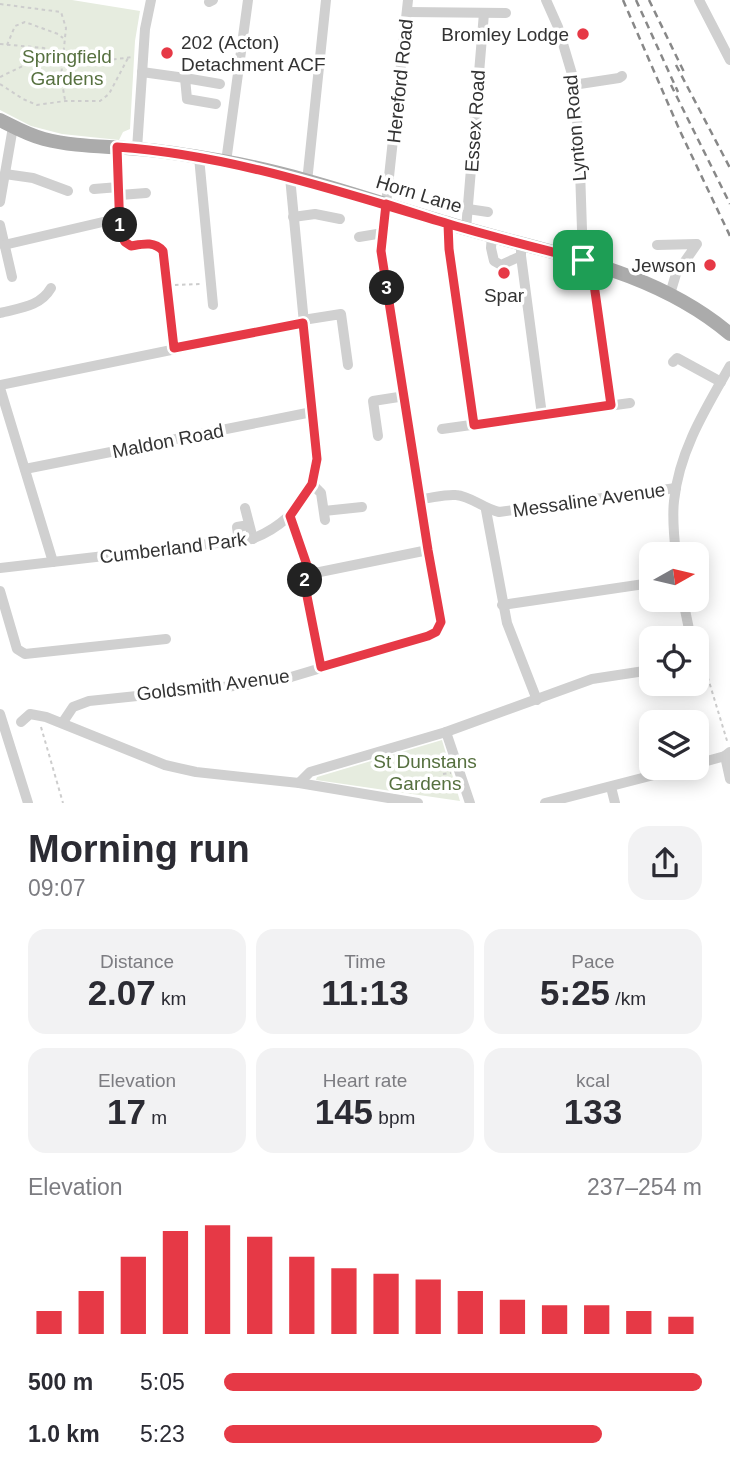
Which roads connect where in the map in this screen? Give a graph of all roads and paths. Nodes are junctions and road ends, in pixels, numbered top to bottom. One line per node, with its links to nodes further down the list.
1 (151, 0): 19 (street)
2 (248, 0): 32 (street)
3 (326, 0): 35 (street)
4 (408, 0): 8 (street, Hereford Road)
5 (546, 0): 25 (street, Lynton Road)
6 (699, 0): 18 (street)
7 (0, 4): 11 (path)
8 (407, 12): 9 (street); 41 (street, Hereford Road)
9 (484, 13): 10 (street); 42 (street, Essex Road)
10 (506, 13)
11 (65, 39): 13 (path); 15 (path)
12 (0, 44): 13 (path)
13 (7, 45): 14 (path)
14 (50, 53): 15 (path); 21 (path)
15 (63, 53): 17 (path); 26 (path)
16 (135, 57): 17 (path)
17 (128, 58): 26 (path)
18 (730, 60)
19 (142, 72): 22 (street); 30 (street)
20 (622, 76): 25 (street)
21 (1, 77)
22 (185, 78): 24 (street); 27 (street)
23 (0, 84): 26 (path)
24 (220, 84)
25 (573, 85): 56 (street, Lynton Road)
26 (65, 101)
27 (216, 104)
28 (6, 123): 29 (main road, Horn Lane); 33 (street)
29 (117, 147): 30 (main road, Horn Lane); 38 (street)
30 (137, 149): 31 (main road, Horn Lane)
31 (199, 157): 32 (main road, Horn Lane); 62 (street)
32 (226, 162): 34 (main road, Horn Lane)
33 (5, 174): 37 (street); 40 (street)
34 (290, 177): 35 (main road, Horn Lane); 44 (street)
35 (307, 182): 41 (main road, Horn Lane)
36 (94, 190): 38 (street)
37 (68, 191)
38 (120, 191): 39 (street); 45 (street)
39 (146, 193)
40 (0, 202)
41 (386, 204): 47 (main road, Horn Lane); 50 (street, Hereford Road)
42 (468, 209): 43 (street); 49 (street, Essex Road)
43 (488, 212)
44 (293, 217): 46 (street); 64 (street)
45 (120, 218): 53 (street); 66 (street)
46 (340, 219)
47 (448, 224): 49 (main road, Horn Lane); 77 (street)
48 (0, 225): 53 (street)
49 (466, 229): 51 (main road, Horn Lane)
50 (383, 233): 52 (street); 72 (street, Hereford Road)
51 (492, 235): 55 (main road, Horn Lane); 55 (street)
52 (359, 237)
53 (4, 245): 57 (street)
54 (657, 245): 61 (street)
55 (521, 249): 56 (main road, Horn Lane); 76 (street)
56 (587, 262): 61 (main road, Horn Lane); 74 (street, Lynton Road)
57 (12, 277)
58 (205, 284): 60 (path)
59 (51, 288): 63 (street)
60 (175, 290)
61 (670, 294): 65 (main road, Horn Lane)
62 (213, 305)
63 (0, 313)
64 (303, 321): 66 (street); 68 (street); 75 (street)
65 (729, 331)
66 (174, 344): 71 (street)
67 (673, 362): 70 (street)
68 (348, 365)
69 (730, 366): 70 (street)
70 (721, 382): 82 (street)
71 (0, 386): 80 (street)
72 (405, 396): 79 (street); 83 (street, Hereford Road)
73 (630, 403): 74 (street)
74 (611, 405): 76 (street)
75 (312, 412): 80 (street, Maldon Road); 81 (street)
76 (542, 415): 77 (street)
77 (474, 425): 78 (street)
78 (442, 429)
79 (378, 436)
80 (25, 469): 93 (street)
81 (312, 484): 84 (street); 87 (street, Cumberland Park)
82 (676, 488): 86 (street, Messaline Avenue); 91 (street)
83 (421, 499): 86 (street, Messaline Avenue); 92 (street, Hereford Road)
84 (362, 506)
85 (245, 508): 88 (street)
86 (486, 510): 98 (street)
87 (290, 516): 89 (street, Cumberland Park); 95 (street)
88 (249, 525): 89 (street); 90 (street)
89 (253, 539): 90 (street, Cumberland Park)
90 (239, 541): 93 (street, Cumberland Park)
91 (675, 542)
92 (428, 550): 95 (street); 99 (street, Hereford Road)
93 (53, 562): 94 (street, Cumberland Park)
94 (0, 568)
95 (310, 574): 101 (street)
96 (639, 585): 98 (street)
97 (0, 591): 100 (street)
98 (502, 605): 104 (street)
99 (436, 632): 101 (street, Goldsmith Avenue)
100 (166, 639)
101 (321, 667): 107 (street, Goldsmith Avenue)
102 (639, 672): 104 (street)
103 (709, 683): 110 (path)
104 (537, 700): 109 (street)
105 (0, 714): 108 (street)
106 (36, 717): 107 (street); 108 (street); 119 (path)
107 (63, 723): 116 (street)
108 (2, 731): 118 (street)
109 (446, 732): 116 (street); 121 (street)
110 (728, 752): 111 (street); 115 (street)
111 (709, 759)
112 (455, 772): 113 (path)
113 (443, 774)
114 (639, 779): 117 (street)
115 (730, 779)
116 (299, 783): 120 (street)
117 (611, 787): 122 (street); 123 (street)
118 (27, 803)
119 (63, 803)
120 (418, 803)
121 (470, 803)
122 (545, 803)
123 (615, 803)

